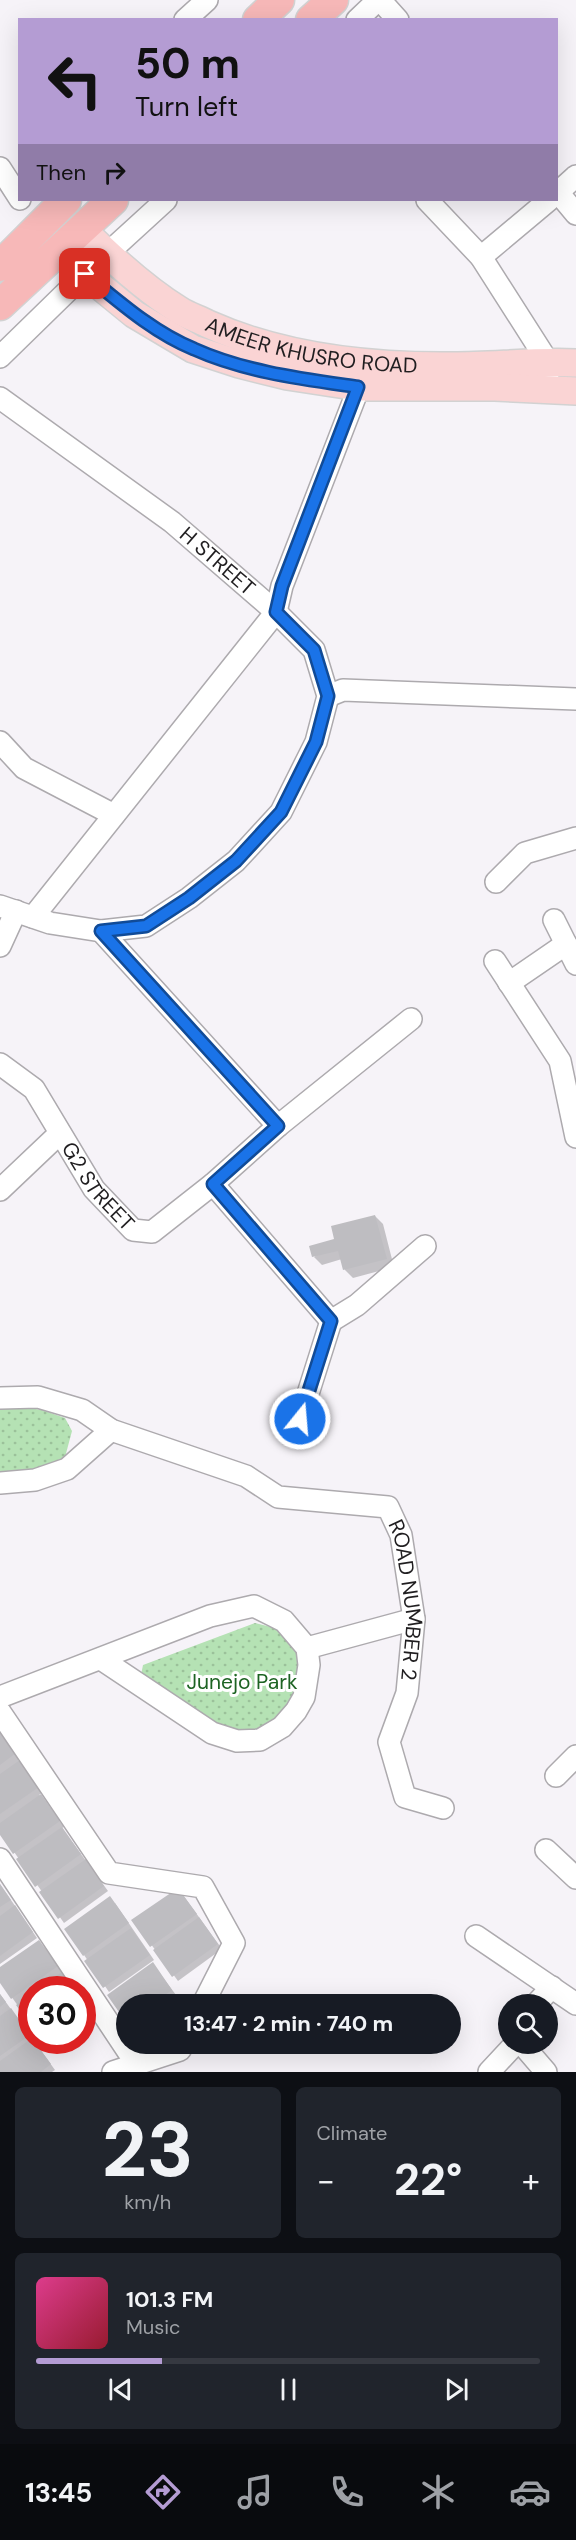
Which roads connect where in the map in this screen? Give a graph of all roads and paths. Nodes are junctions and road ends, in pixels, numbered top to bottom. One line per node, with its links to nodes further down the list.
1 (279, 0): 4 (highway)
2 (333, 0): 5 (highway)
3 (379, 0): 6 (street); 7 (street)
4 (260, 18)
5 (313, 18)
6 (359, 18)
7 (396, 18)
8 (7, 176): 11 (street)
9 (576, 176): 10 (street)
10 (558, 191)
11 (18, 195)
12 (558, 197): 19 (street)
13 (21, 201): 20 (street)
14 (65, 201): 20 (highway)
15 (112, 201): 21 (highway)
16 (165, 201): 22 (street)
17 (428, 201): 23 (street)
18 (547, 201): 23 (street)
19 (576, 214)
20 (39, 227): 24 (highway)
21 (71, 238): 22 (main road, AMEER KHUSRO ROAD); 25 (main road, AMEER KHUSRO ROAD); 26 (highway)
22 (108, 255): 25 (street); 30 (main road, AMEER KHUSRO ROAD)
23 (481, 257): 28 (street)
24 (0, 266)
25 (85, 274): 27 (street); 30 (main road, AMEER KHUSRO ROAD)
26 (0, 305)
27 (0, 357)
28 (548, 362): 29 (main road, AMEER KHUSRO ROAD); 30 (main road, AMEER KHUSRO ROAD); 31 (street)
29 (576, 363)
30 (359, 375): 31 (main road, AMEER KHUSRO ROAD); 34 (street)
31 (549, 391): 32 (main road, AMEER KHUSRO ROAD)
32 (576, 392)
33 (0, 398): 34 (street, H STREET)
34 (276, 612): 35 (street, H STREET); 38 (street)
35 (328, 696): 36 (street); 43 (street)
36 (576, 699)
37 (0, 742): 38 (street)
38 (114, 814): 41 (street)
39 (576, 838): 40 (street)
40 (495, 882)
41 (16, 912): 43 (street); 45 (street)
42 (554, 920): 44 (street)
43 (101, 931): 52 (street)
44 (566, 944): 47 (street); 48 (street)
45 (0, 946)
46 (495, 961): 48 (street)
47 (576, 964)
48 (509, 983): 50 (street)
49 (411, 1020): 52 (street, G2 STREET)
50 (568, 1058): 54 (street)
51 (0, 1064): 53 (street, G2 STREET)
52 (278, 1126): 55 (street, G2 STREET)
53 (59, 1134): 55 (street, G2 STREET); 56 (street)
54 (576, 1137)
55 (213, 1184): 58 (street)
56 (0, 1190)
57 (425, 1246): 58 (street)
58 (331, 1321): 60 (street)
59 (0, 1398): 61 (street, ROAD NUMBER 2)
60 (300, 1419)
61 (111, 1430): 62 (street); 63 (street, ROAD NUMBER 2)
62 (0, 1482)
63 (414, 1619): 64 (street); 70 (street, ROAD NUMBER 2)
64 (307, 1648): 65 (street); 65 (street)
65 (100, 1659): 66 (street)
66 (0, 1697)
67 (0, 1712): 76 (street)
68 (576, 1756): 69 (street)
69 (556, 1776)
70 (443, 1808)
71 (546, 1850): 73 (street)
72 (0, 1859): 82 (street)
73 (576, 1878)
74 (476, 1936): 75 (street)
75 (552, 1987): 77 (street); 78 (street)
76 (208, 1994)
77 (545, 1994)
78 (576, 2004)
79 (168, 2054): 82 (street)
80 (508, 2054): 84 (street)
81 (529, 2054): 85 (street)
82 (136, 2065): 83 (street)
83 (113, 2072)
84 (489, 2072)
85 (546, 2072)

